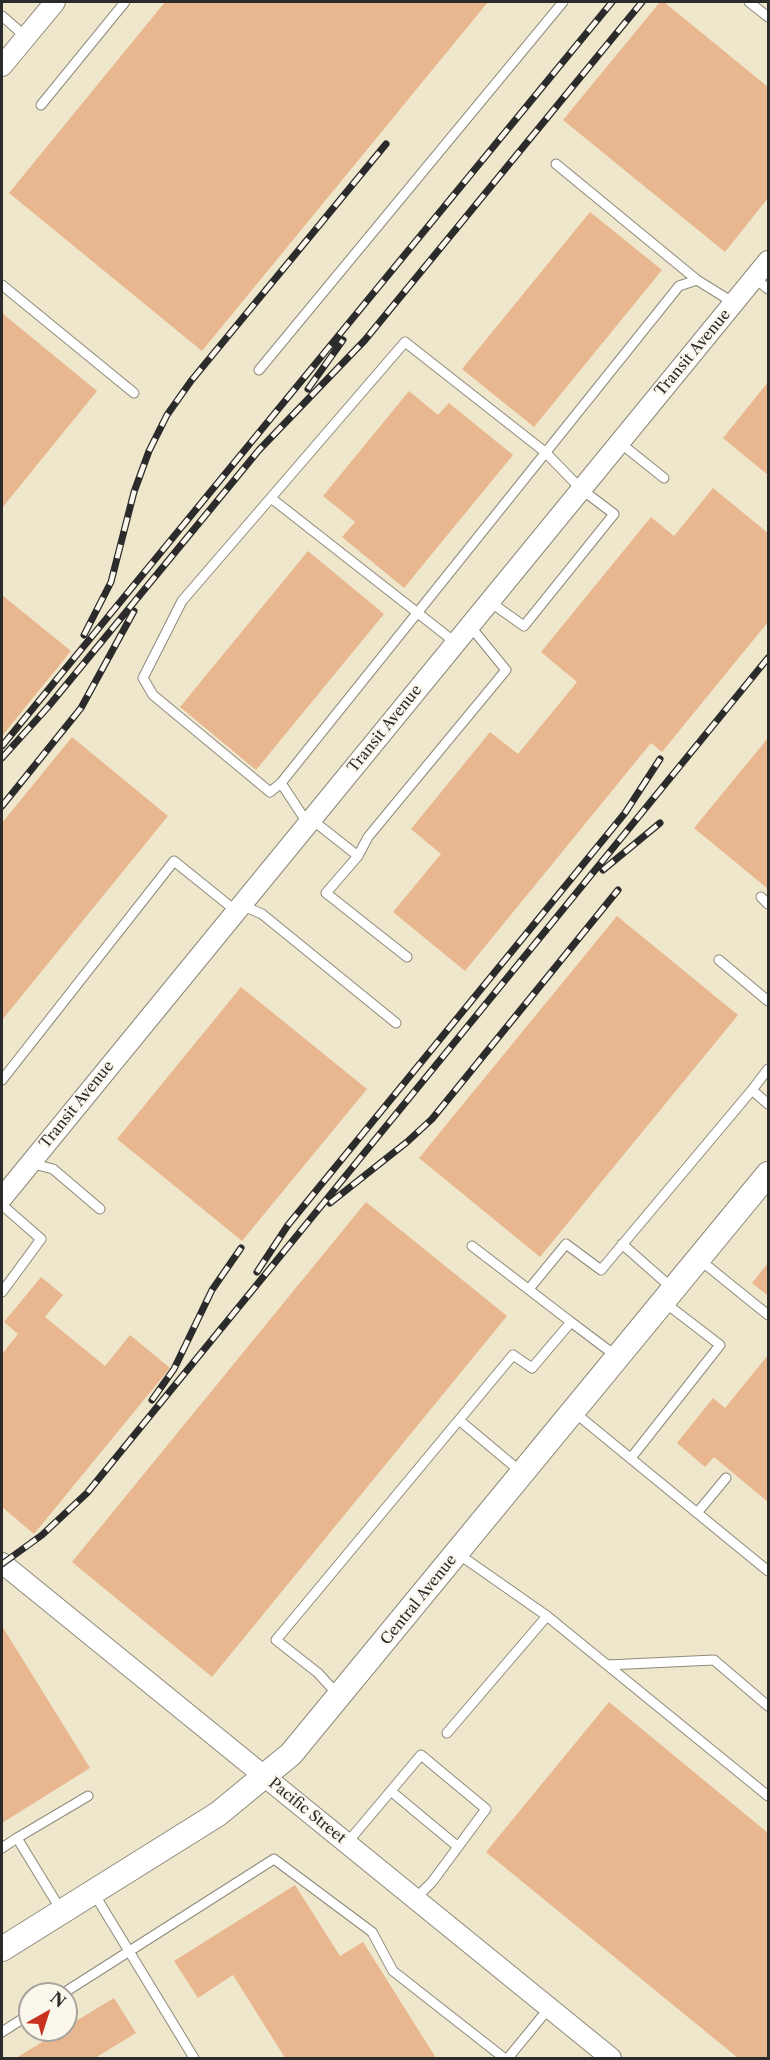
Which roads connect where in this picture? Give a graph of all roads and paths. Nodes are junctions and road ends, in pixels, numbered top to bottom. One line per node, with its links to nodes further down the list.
1 (55, 2): 7 (street)
2 (125, 2): 9 (lane)
3 (563, 2): 16 (lane)
4 (749, 2): 6 (lane)
5 (2, 16): 7 (lane)
6 (768, 17)
7 (26, 37): 8 (street)
8 (2, 66)
9 (41, 105)
10 (556, 164): 12 (lane)
11 (768, 261): 13 (street, Transit Avenue)
12 (697, 280): 15 (lane); 19 (lane)
13 (762, 283): 15 (street, Transit Avenue)
14 (2, 285): 17 (lane)
15 (734, 303): 18 (street, Transit Avenue)
16 (259, 370)
17 (134, 393)
18 (619, 442): 20 (lane); 21 (street, Transit Avenue)
19 (545, 452): 21 (lane); 22 (lane); 24 (lane)
20 (664, 478)
21 (581, 489): 23 (street, Transit Avenue); 23 (lane)
22 (271, 498): 24 (lane); 27 (lane)
23 (489, 602): 25 (street, Transit Avenue)
24 (416, 614): 26 (lane); 27 (lane)
25 (470, 626): 26 (street, Transit Avenue); 29 (lane)
26 (456, 643): 28 (street, Transit Avenue)
27 (281, 783): 28 (lane)
28 (310, 822): 29 (lane); 30 (street, Transit Avenue)
29 (358, 856): 31 (lane)
30 (238, 908): 34 (lane); 36 (lane); 39 (street, Transit Avenue)
31 (407, 957)
32 (719, 960): 33 (lane)
33 (768, 1001)
34 (396, 1023)
35 (768, 1069): 37 (lane)
36 (2, 1080)
37 (752, 1090): 38 (lane); 44 (lane)
38 (768, 1104)
39 (30, 1163): 41 (street, Transit Avenue); 43 (lane)
40 (768, 1174): 46 (street, Central Avenue)
41 (2, 1198)
42 (2, 1205): 48 (lane)
43 (100, 1209)
44 (622, 1244): 47 (lane); 49 (lane)
45 (472, 1246): 47 (lane)
46 (699, 1258): 49 (street, Central Avenue); 50 (lane)
47 (529, 1289): 51 (lane)
48 (2, 1292)
49 (669, 1296): 52 (street, Central Avenue); 55 (lane)
50 (768, 1315)
51 (571, 1322): 52 (lane); 54 (lane)
52 (618, 1358): 53 (street, Central Avenue)
53 (574, 1412): 55 (lane); 56 (street, Central Avenue)
54 (459, 1420): 56 (lane); 64 (lane)
55 (631, 1458): 58 (lane)
56 (522, 1474): 59 (street, Central Avenue)
57 (726, 1478): 58 (lane)
58 (697, 1513): 61 (lane)
59 (457, 1553): 62 (lane); 64 (street, Central Avenue)
60 (2, 1563): 67 (street, Pacific Street)
61 (767, 1568)
62 (547, 1616): 63 (lane); 66 (lane)
63 (607, 1665): 65 (lane); 70 (lane)
64 (339, 1697): 67 (street, Central Avenue)
65 (768, 1706)
66 (447, 1733)
67 (266, 1778): 72 (street, Pacific Street); 75 (street, Central Avenue)
68 (392, 1792): 72 (lane); 73 (lane); 73 (lane)
69 (88, 1796): 71 (lane)
70 (768, 1796)
71 (17, 1838): 74 (lane); 77 (lane)
72 (347, 1843): 76 (street, Pacific Street)
73 (457, 1846): 76 (lane)
74 (2, 1848)
75 (93, 1892): 77 (street, Central Avenue); 79 (lane)
76 (415, 1899): 81 (street, Pacific Street)
77 (62, 1912): 78 (street, Central Avenue)
78 (3, 1946)
79 (128, 1952): 80 (lane); 84 (lane); 85 (lane)
80 (78, 1984)
81 (549, 2008): 86 (lane); 87 (street, Pacific Street)
82 (18, 2022): 83 (lane)
83 (2, 2032)
84 (194, 2058)
85 (504, 2058)
86 (508, 2058)
87 (611, 2058)

